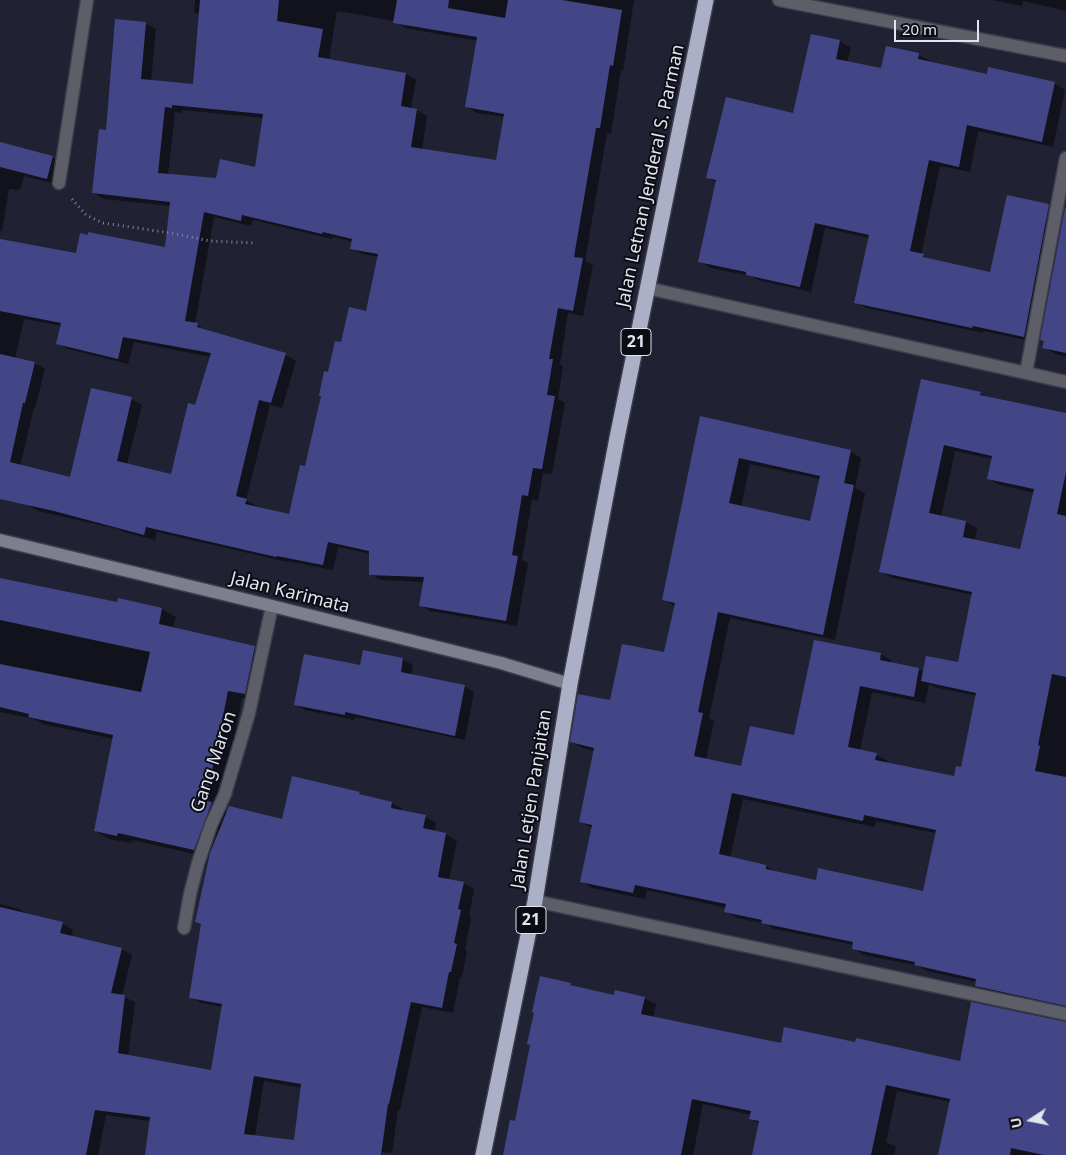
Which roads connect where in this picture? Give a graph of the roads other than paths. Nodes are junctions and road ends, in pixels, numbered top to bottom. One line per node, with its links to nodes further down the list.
1 (87, 0): 6 (street)
2 (706, 0): 7 (highway, Jalan Letnan Jenderal S. Parman / 21)
3 (779, 0): 4 (street)
4 (1066, 56)
5 (1066, 158): 8 (street)
6 (59, 183)
7 (647, 288): 8 (street); 12 (highway, Jalan Letnan Jenderal S. Parman / 21)
8 (1026, 373): 9 (street)
9 (1066, 382)
10 (0, 540): 11 (main road, Jalan Karimata)
11 (272, 606): 12 (main road, Jalan Karimata); 14 (street, Gang Maron)
12 (570, 684): 13 (highway, Jalan Letjen Panjaitan / 21)
13 (535, 901): 15 (street); 16 (highway, Jalan Letjen Panjaitan / 21)
14 (184, 928)
15 (1066, 1014)
16 (483, 1155)

